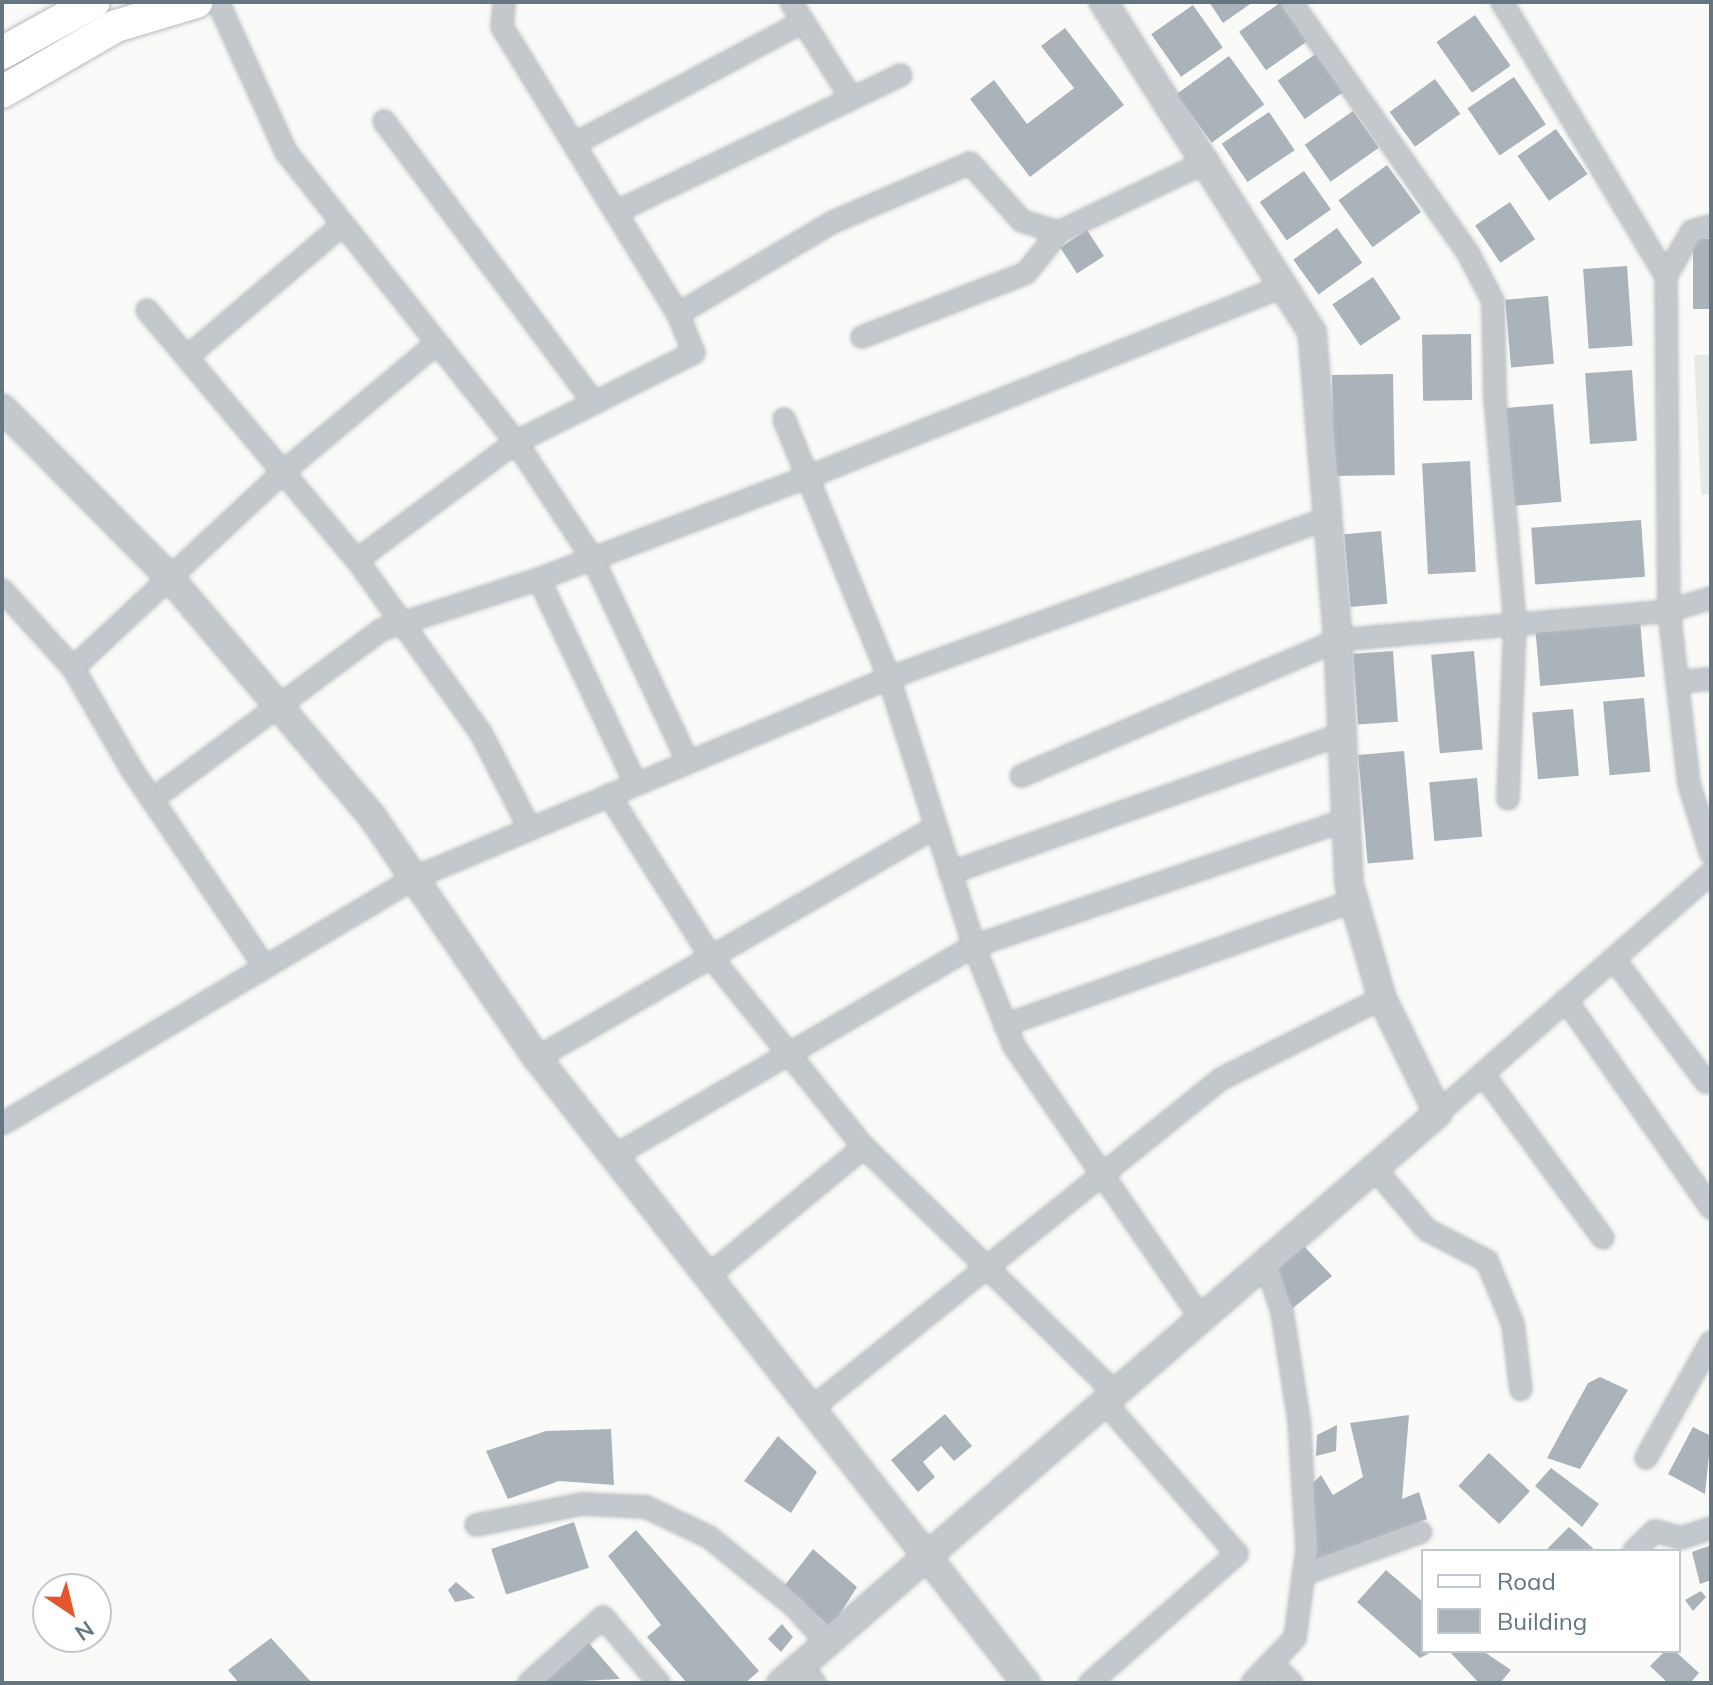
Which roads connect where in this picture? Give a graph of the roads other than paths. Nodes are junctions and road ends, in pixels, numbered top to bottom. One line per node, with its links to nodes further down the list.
1 (94, 2): 10 (main road)
2 (196, 2): 12 (main road)
3 (218, 2): 18 (street)
4 (504, 2): 15 (street)
5 (791, 2): 9 (street)
6 (1291, 2): 42 (street)
7 (1502, 2): 21 (street)
8 (1110, 4): 16 (street)
9 (801, 23): 13 (street); 15 (street)
10 (2, 53)
11 (901, 75): 13 (street)
12 (2, 92)
13 (851, 98): 17 (street)
14 (384, 121): 28 (street)
15 (574, 144): 17 (street)
16 (1208, 161): 20 (street); 22 (street)
17 (616, 212): 24 (street)
18 (342, 225): 26 (street); 27 (street)
19 (1711, 226): 21 (street)
20 (1059, 232): 24 (street); 25 (street)
21 (1666, 276): 41 (street)
22 (1284, 286): 33 (street); 34 (street)
23 (147, 310): 27 (street)
24 (678, 314): 28 (street)
25 (862, 337)
26 (436, 344): 31 (street); 32 (street)
27 (187, 357): 32 (street)
28 (594, 403): 31 (street)
29 (2, 408): 37 (street)
30 (784, 419): 33 (street)
31 (516, 442): 35 (street); 36 (street)
32 (283, 472): 36 (street); 37 (street)
33 (808, 477): 35 (street); 46 (street)
34 (1327, 519): 44 (street); 46 (street)
35 (593, 559): 38 (street); 51 (street)
36 (357, 560): 43 (street)
37 (169, 577): 45 (street); 49 (street)
38 (539, 579): 43 (street); 53 (street)
39 (2, 590): 45 (street)
40 (1711, 598): 41 (street)
41 (1669, 611): 42 (street); 48 (street)
42 (1515, 624): 44 (street); 56 (street)
43 (400, 625): 49 (street); 59 (street)
44 (1338, 640): 50 (street); 52 (street)
45 (73, 668): 68 (street)
46 (889, 678): 51 (street); 58 (street)
47 (1711, 679): 48 (street)
48 (1677, 682): 60 (street)
49 (278, 705): 54 (street); 63 (street)
50 (1342, 734): 57 (street); 61 (street)
51 (688, 762): 53 (street)
52 (1021, 776)
53 (636, 784): 55 (street)
54 (165, 790)
55 (609, 795): 59 (street); 66 (street)
56 (1508, 799)
57 (1346, 820): 64 (street); 65 (street)
58 (936, 827): 61 (street); 66 (street)
59 (530, 829): 63 (street)
60 (1711, 854)
61 (950, 873): 65 (street)
62 (1711, 873): 67 (street)
63 (414, 878): 68 (street); 73 (street)
64 (1354, 901): 69 (street); 71 (street)
65 (974, 946): 71 (street); 72 (street)
66 (711, 957): 72 (street); 73 (street)
67 (1614, 959): 70 (street); 75 (street)
68 (264, 966): 77 (street)
69 (1382, 998): 76 (street); 81 (street)
70 (1566, 1000): 74 (street); 82 (street)
71 (1005, 1025): 81 (street)
72 (787, 1050): 78 (street); 79 (street)
73 (537, 1058): 79 (street)
74 (1483, 1074): 76 (street); 83 (street)
75 (1706, 1082)
76 (1438, 1113): 80 (street)
77 (2, 1124)
78 (864, 1147): 85 (street); 86 (street)
79 (614, 1156): 86 (street)
80 (1375, 1169): 84 (street); 89 (street)
81 (1101, 1176): 85 (street); 87 (street)
82 (1711, 1208)
83 (1603, 1238)
84 (1266, 1264): 87 (street); 98 (street)
85 (987, 1267): 90 (street); 91 (street)
86 (708, 1276): 91 (street)
87 (1202, 1320): 90 (street)
88 (1711, 1342): 92 (street)
89 (1521, 1390)
90 (1112, 1399): 97 (street); 105 (street)
91 (812, 1408): 97 (street)
92 (1646, 1458)
93 (476, 1525): 99 (street)
94 (1711, 1528): 96 (street)
95 (1421, 1532): 98 (street)
96 (1636, 1549)
97 (927, 1555): 99 (street); 104 (street)
98 (1304, 1574): 100 (street)
99 (827, 1642): 101 (street)
100 (1271, 1663): 106 (street); 107 (street)
101 (799, 1677)
102 (529, 1683): 103 (street)
103 (659, 1683)
104 (1026, 1683)
105 (1090, 1683)
106 (1252, 1683)
107 (1292, 1683)

